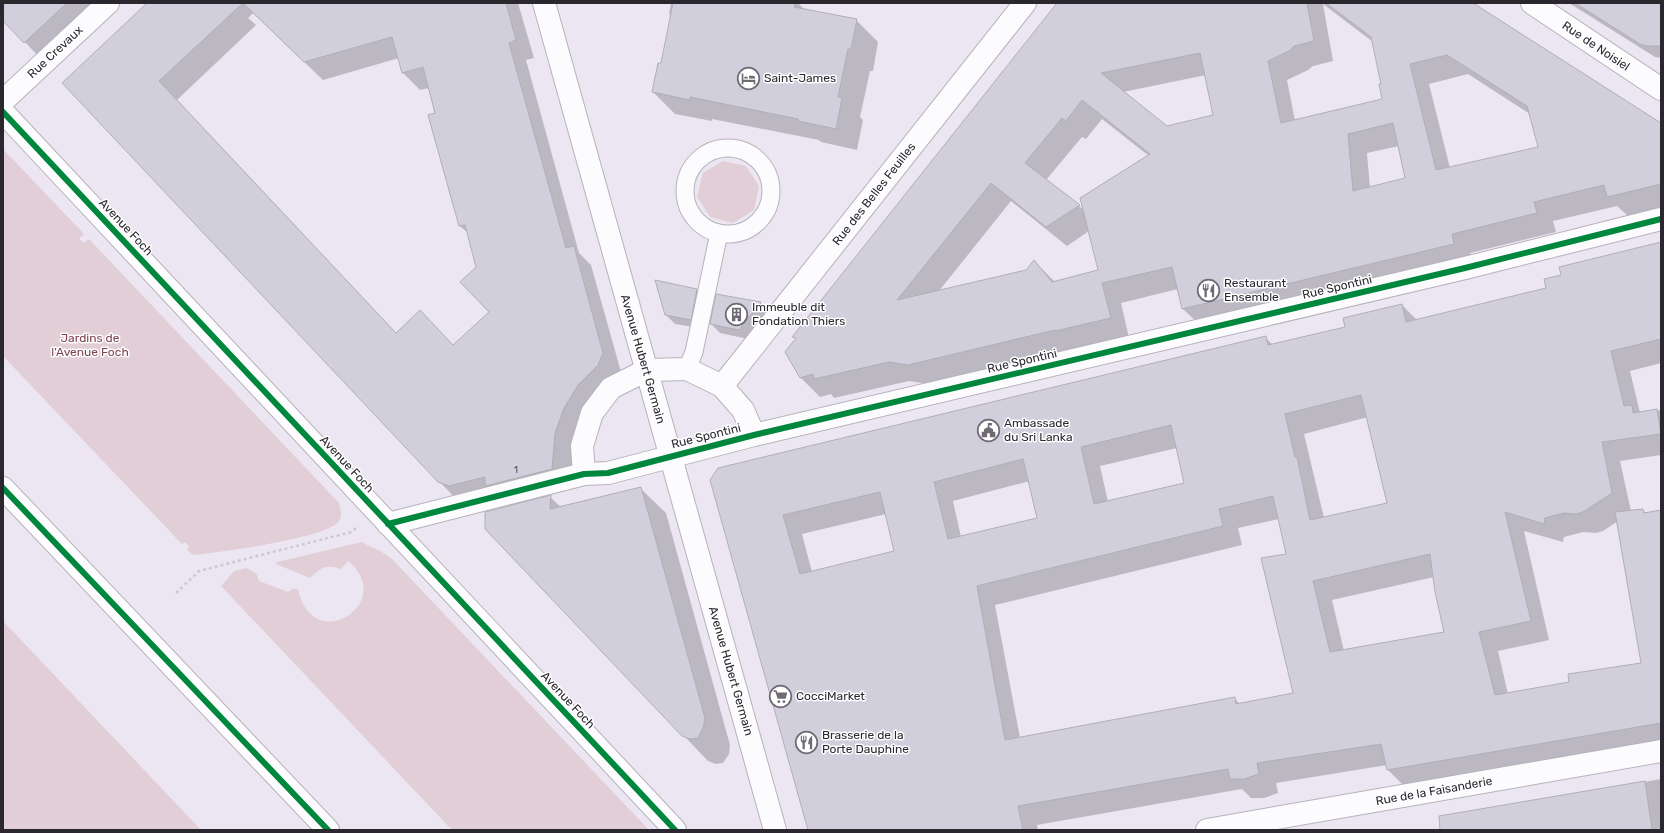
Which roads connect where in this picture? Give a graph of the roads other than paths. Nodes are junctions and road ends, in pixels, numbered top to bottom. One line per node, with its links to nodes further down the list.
1 (108, 3): 6 (street, Rue Crevaux)
2 (544, 3): 11 (street, Avenue Hubert Germain)
3 (1024, 3): 12 (street, Rue des Belles Feuilles)
4 (1532, 3): 5 (street, Rue de Noisiel)
5 (1661, 89)
6 (3, 101)
7 (3, 112): 17 (street, Avenue Foch)
8 (1661, 219): 13 (street, Rue Spontini)
9 (719, 233): 9 (lane); 10 (lane)
10 (687, 369): 11 (street); 12 (street)
11 (646, 370): 14 (street, Avenue Hubert Germain); 15 (street)
12 (722, 386): 13 (street)
13 (754, 435): 14 (street, Rue Spontini)
14 (671, 456): 15 (street, Rue Spontini); 21 (street, Avenue Hubert Germain)
15 (584, 474): 17 (street, Rue Spontini)
16 (3, 488): 19 (street)
17 (388, 524): 20 (street, Avenue Foch)
18 (1661, 751): 22 (street, Rue de la Faisanderie)
19 (328, 830)
20 (675, 830)
21 (775, 830)
22 (1207, 830)

